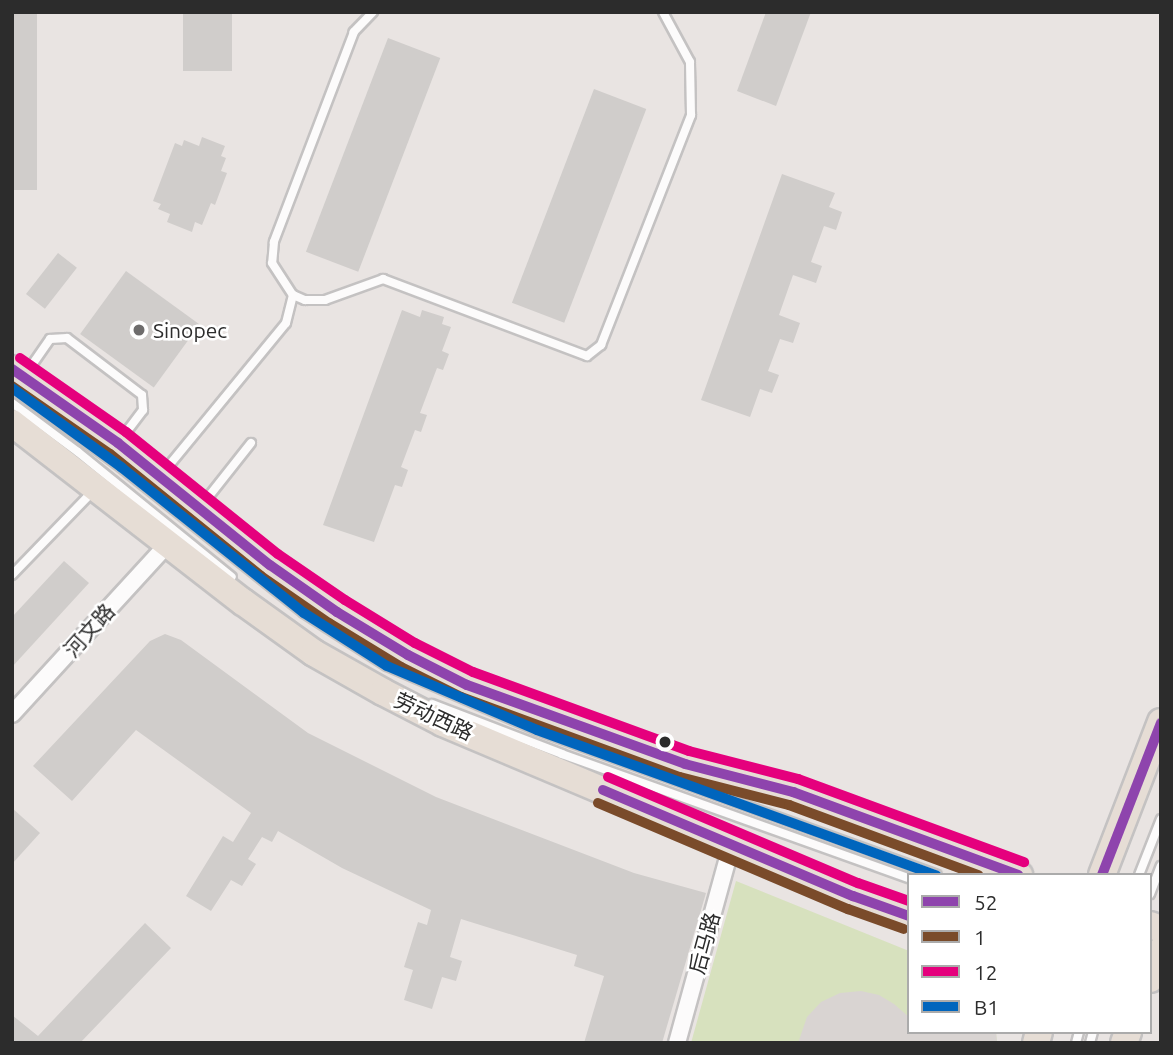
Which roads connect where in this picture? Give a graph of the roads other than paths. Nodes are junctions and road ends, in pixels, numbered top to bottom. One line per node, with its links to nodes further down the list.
1 (373, 12): 3 (lane)
2 (663, 12): 3 (lane)
3 (293, 295): 9 (lane)
4 (16, 378): 7 (main road, 劳动西路); 7 (lane); 21 (lane)
5 (12, 403): 14 (lane)
6 (12, 423): 10 (main road, 劳动西路)
7 (118, 443): 9 (main road, 劳动西路)
8 (251, 443): 11 (lane)
9 (160, 476): 11 (main road, 劳动西路)
10 (96, 488): 12 (main road, 劳动西路); 13 (lane)
11 (200, 507): 22 (main road, 劳动西路)
12 (166, 546): 16 (street, 河文路); 19 (main road, 劳动西路)
13 (12, 575)
14 (241, 584)
15 (427, 702): 25 (lane)
16 (12, 714)
17 (1161, 722): 23 (main road)
18 (1161, 819): 24 (lane)
19 (732, 844): 27 (main road, 劳动西路); 30 (street, 后马路)
20 (1161, 866): 26 (lane)
21 (931, 873)
22 (1013, 873)
23 (1103, 873)
24 (1140, 873)
25 (907, 877)
26 (1152, 889)
27 (907, 915)
28 (1161, 950): 29 (main road)
29 (1152, 974)
30 (677, 1043)

